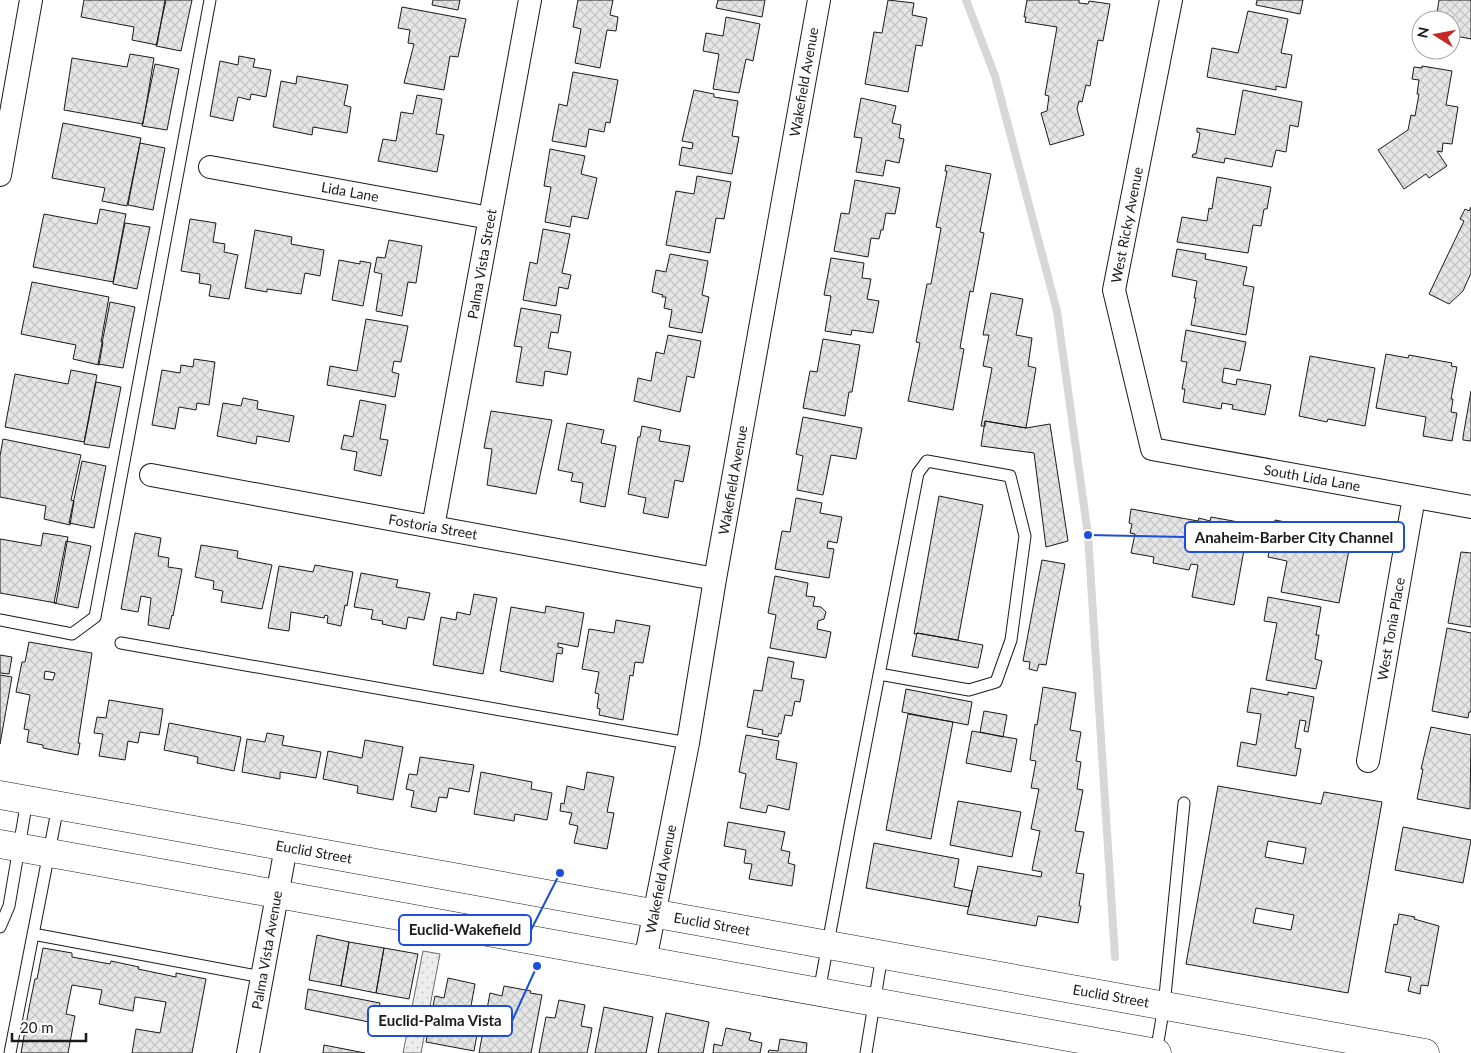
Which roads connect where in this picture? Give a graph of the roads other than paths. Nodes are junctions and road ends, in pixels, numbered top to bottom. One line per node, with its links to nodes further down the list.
1 (31, 0): 7 (street)
2 (210, 0): 15 (lane)
3 (530, 0): 8 (street, Palma Vista Street)
4 (819, 0): 14 (street, Wakefield Avenue)
5 (1170, 0): 9 (street, West Ricky Avenue)
6 (210, 166): 8 (street, Lida Lane)
7 (0, 175)
8 (490, 218): 13 (street, Palma Vista Street)
9 (1152, 449): 11 (street, South Lida Lane)
10 (151, 475): 13 (street, Fostoria Street)
11 (1414, 496): 12 (street, South Lida Lane); 19 (street, West Tonia Place)
12 (1471, 507)
13 (433, 527): 14 (street, Fostoria Street)
14 (715, 579): 18 (street, Wakefield Avenue)
15 (0, 620)
16 (121, 642): 18 (lane)
17 (879, 674): 17 (lane); 31 (lane)
18 (688, 743): 28 (street, Wakefield Avenue)
19 (1368, 761)
20 (0, 795): 21 (main road, Euclid Street)
21 (26, 800): 23 (main road, Euclid Street); 24 (lane)
22 (1184, 803): 37 (lane)
23 (58, 806): 25 (main road, Euclid Street); 26 (lane)
24 (9, 845): 26 (main road); 29 (lane)
25 (286, 847): 27 (street, Palma Vista Avenue); 28 (main road, Euclid Street)
26 (50, 853): 27 (main road); 30 (lane)
27 (277, 894): 33 (main road); 34 (street, Palma Vista Avenue)
28 (654, 914): 31 (main road, Euclid Street); 33 (street, Wakefield Avenue)
29 (0, 927)
30 (33, 934): 34 (lane); 38 (lane)
31 (827, 945): 32 (main road, Euclid Street); 35 (lane)
32 (882, 955): 36 (lane); 37 (main road, Euclid Street)
33 (645, 961): 35 (main road)
34 (262, 977): 39 (street, Palma Vista Avenue)
35 (819, 992): 36 (main road)
36 (875, 1002): 40 (lane); 41 (main road)
37 (1164, 1006): 41 (lane); 42 (main road, Euclid Street)
38 (10, 1053)
39 (248, 1053)
40 (866, 1053)
41 (1156, 1053)
42 (1425, 1053)

